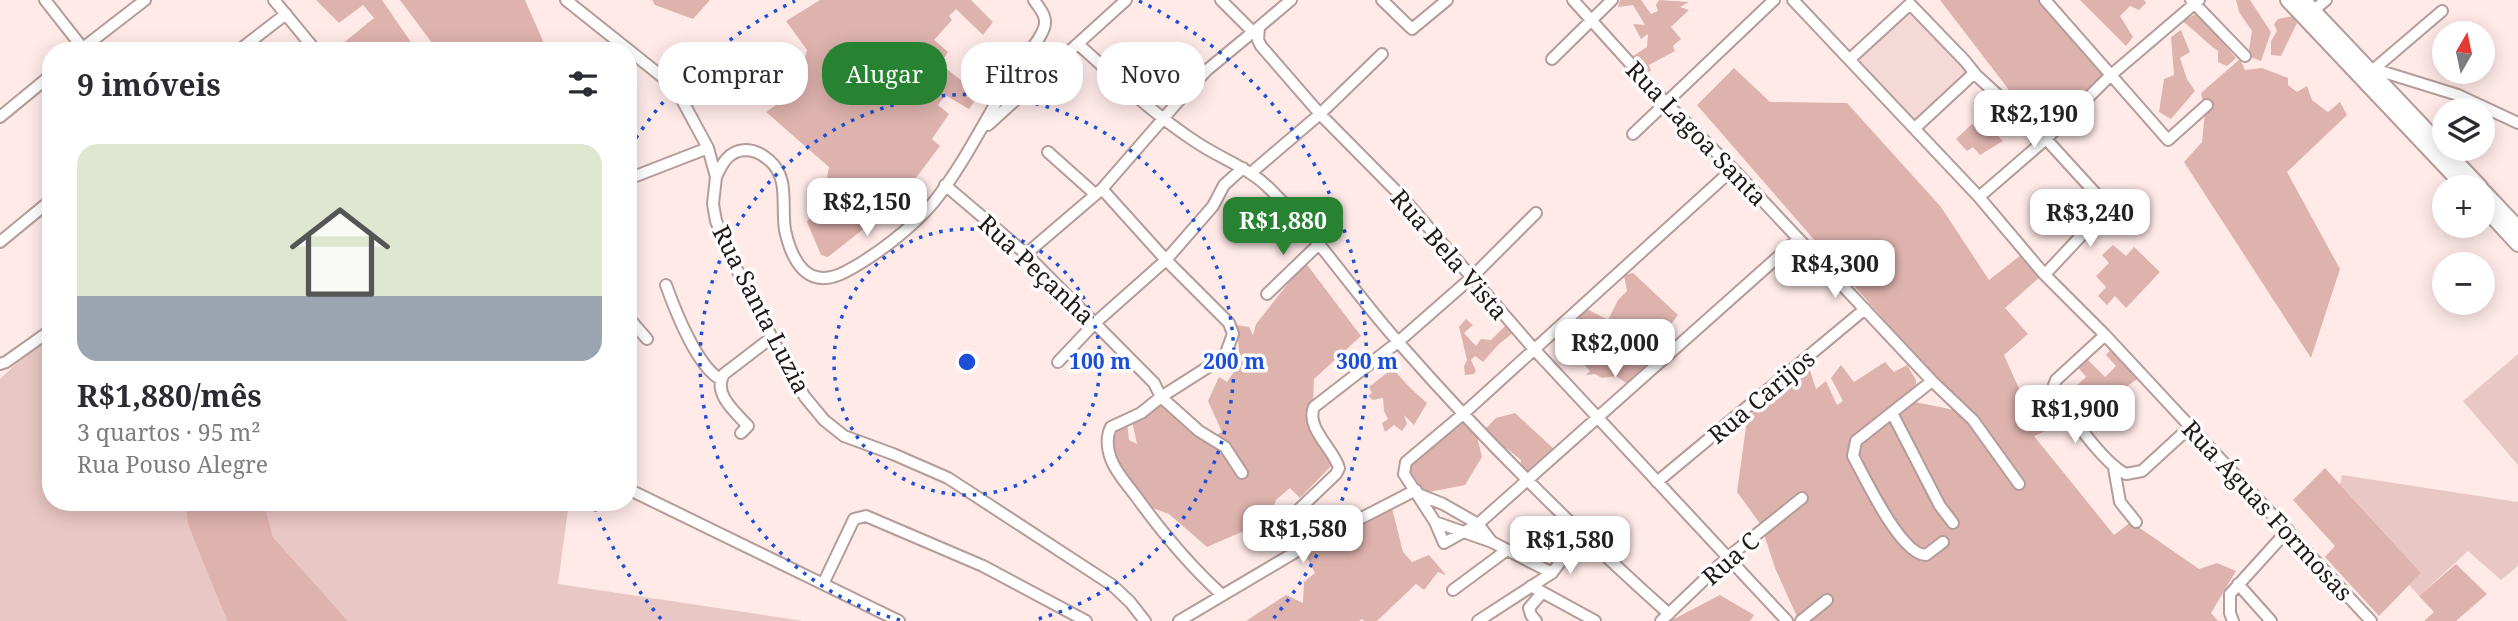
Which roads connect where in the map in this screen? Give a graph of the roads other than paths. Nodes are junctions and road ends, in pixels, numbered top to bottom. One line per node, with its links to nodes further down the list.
1 (45, 0): 24 (street)
2 (145, 0): 25 (street)
3 (274, 0): 21 (street)
4 (566, 0): 28 (street, Rua Santa Luzia)
5 (1034, 0): 48 (street)
6 (1126, 0): 29 (street)
7 (1222, 0): 23 (street, Rua Bela Vista)
8 (1291, 0): 23 (street)
9 (1382, 0): 10 (street)
10 (1447, 0)
11 (1573, 0): 22 (street, Rua Lagoa Santa)
12 (1612, 0): 22 (street)
13 (1774, 0): 40 (street)
14 (1793, 0): 35 (street, Rua Águas Formosas)
15 (2045, 0): 37 (street)
16 (2288, 0): 19 (main road)
17 (2326, 0): 19 (street)
18 (2195, 1): 33 (street); 37 (street)
19 (2307, 9): 36 (main road); 55 (main road)
20 (2442, 11): 36 (street)
21 (286, 14): 26 (street); 27 (street)
22 (1591, 20): 34 (street); 40 (street, Rua Lagoa Santa)
23 (1257, 33): 43 (street, Rua Bela Vista); 45 (street)
24 (76, 42)
25 (92, 42)
26 (250, 42)
27 (309, 42)
28 (620, 42)
29 (1080, 42)
30 (1083, 48): 45 (street)
31 (1382, 54): 43 (street)
32 (637, 55): 51 (street, Rua Santa Luzia)
33 (2245, 56)
34 (1552, 59)
35 (1850, 59): 38 (street); 47 (street, Rua Águas Formosas)
36 (2373, 70): 46 (street); 56 (main road)
37 (2111, 75): 42 (street); 50 (street)
38 (1976, 76): 47 (street); 50 (street)
39 (42, 82): 44 (street)
40 (1666, 103): 49 (street); 53 (street, Rua Lagoa Santa)
41 (1011, 105): 48 (street)
42 (2207, 105)
43 (1320, 114): 54 (street); 74 (street, Rua Bela Vista)
44 (0, 117)
45 (1164, 119): 54 (street); 60 (street)
46 (2518, 123)
47 (1915, 128): 61 (street, Rua Águas Formosas)
48 (983, 130): 59 (street)
49 (1633, 134)
50 (2046, 139): 61 (street); 73 (street)
51 (708, 148): 57 (street); 58 (street, Rua Santa Luzia)
52 (1048, 152): 60 (street)
53 (1733, 169): 67 (street, Rua Lagoa Santa); 85 (street)
54 (1247, 170): 69 (street); 72 (street)
55 (2454, 175)
56 (2469, 175)
57 (637, 176)
58 (716, 177): 59 (street); 82 (street, Rua Santa Luzia)
59 (945, 185): 71 (street, Rua Peçanha)
60 (1099, 192): 71 (street); 72 (street)
61 (1979, 197): 80 (street, Rua Águas Formosas)
62 (2495, 204): 66 (main road)
63 (42, 207): 68 (street)
64 (1536, 213): 74 (street)
65 (2495, 219): 70 (main road)
66 (2518, 228)
67 (1798, 239): 77 (street, Rua Lagoa Santa); 93 (street)
68 (0, 242)
69 (1320, 243): 76 (street); 84 (street)
70 (2518, 244)
71 (1026, 254): 78 (street, Rua Peçanha)
72 (1166, 260): 78 (street); 90 (street)
73 (2049, 270)
74 (1471, 278): 84 (street); 85 (street, Rua Bela Vista)
75 (666, 285): 88 (street)
76 (1268, 294)
77 (1865, 309): 89 (street, Rua Lagoa Santa); 99 (street, Rua Carijos)
78 (1095, 323): 86 (street); 90 (street, Rua Peçanha)
79 (637, 327): 83 (street)
80 (2105, 335): 94 (street, Rua Águas Formosas); 96 (street)
81 (42, 336): 87 (street)
82 (771, 338): 88 (street); 127 (street, Rua Santa Luzia)
83 (647, 339)
84 (1398, 342): 91 (street); 113 (street)
85 (1533, 348): 91 (street); 93 (street, Rua Bela Vista)
86 (1058, 362)
87 (0, 364)
88 (720, 379): 95 (street)
89 (1932, 382): 92 (street); 100 (street, Rua Lagoa Santa)
90 (1161, 397): 97 (street, Rua Peçanha); 122 (street)
91 (1463, 414): 98 (street); 101 (street)
92 (1892, 414): 106 (street); 112 (street)
93 (1597, 416): 98 (street); 99 (street, Rua Bela Vista)
94 (2190, 427): 96 (street); 108 (street, Rua Águas Formosas)
95 (741, 433)
96 (2114, 468): 105 (street)
97 (1242, 473)
98 (1528, 481): 107 (street); 110 (street)
99 (1657, 482): 115 (street, Rua Bela Vista)
100 (2019, 484)
101 (1417, 492): 104 (street); 107 (street); 113 (street)
102 (637, 493): 117 (street)
103 (1802, 498): 115 (street, Rua C)
104 (1435, 522): 109 (street); 109 (street)
105 (2136, 522)
106 (1953, 523)
107 (1478, 524): 109 (street); 111 (street)
108 (2288, 530): 118 (street); 136 (street, Rua Águas Formosas)
109 (1464, 533): 111 (street)
110 (1581, 534): 116 (street); 124 (street)
111 (1492, 542): 114 (street)
112 (1943, 542)
113 (1299, 550): 122 (street)
114 (1507, 550): 116 (street); 120 (street)
115 (1727, 558): 124 (street, Rua C); 132 (street, Rua Bela Vista)
116 (1552, 573): 119 (street)
117 (823, 584): 125 (street); 126 (street)
118 (2238, 584): 134 (street); 135 (street)
119 (1531, 586): 121 (street); 129 (street)
120 (1453, 590)
121 (1542, 593): 130 (street); 131 (street)
122 (1221, 594): 128 (street)
123 (1827, 600): 133 (street)
124 (1665, 617)
125 (899, 621)
126 (1086, 621)
127 (1144, 621)
128 (1179, 621)
129 (1478, 621)
130 (1536, 621)
131 (1595, 621)
132 (1787, 621)
133 (1801, 621)
134 (2233, 621)
135 (2271, 621)
136 (2371, 621)

